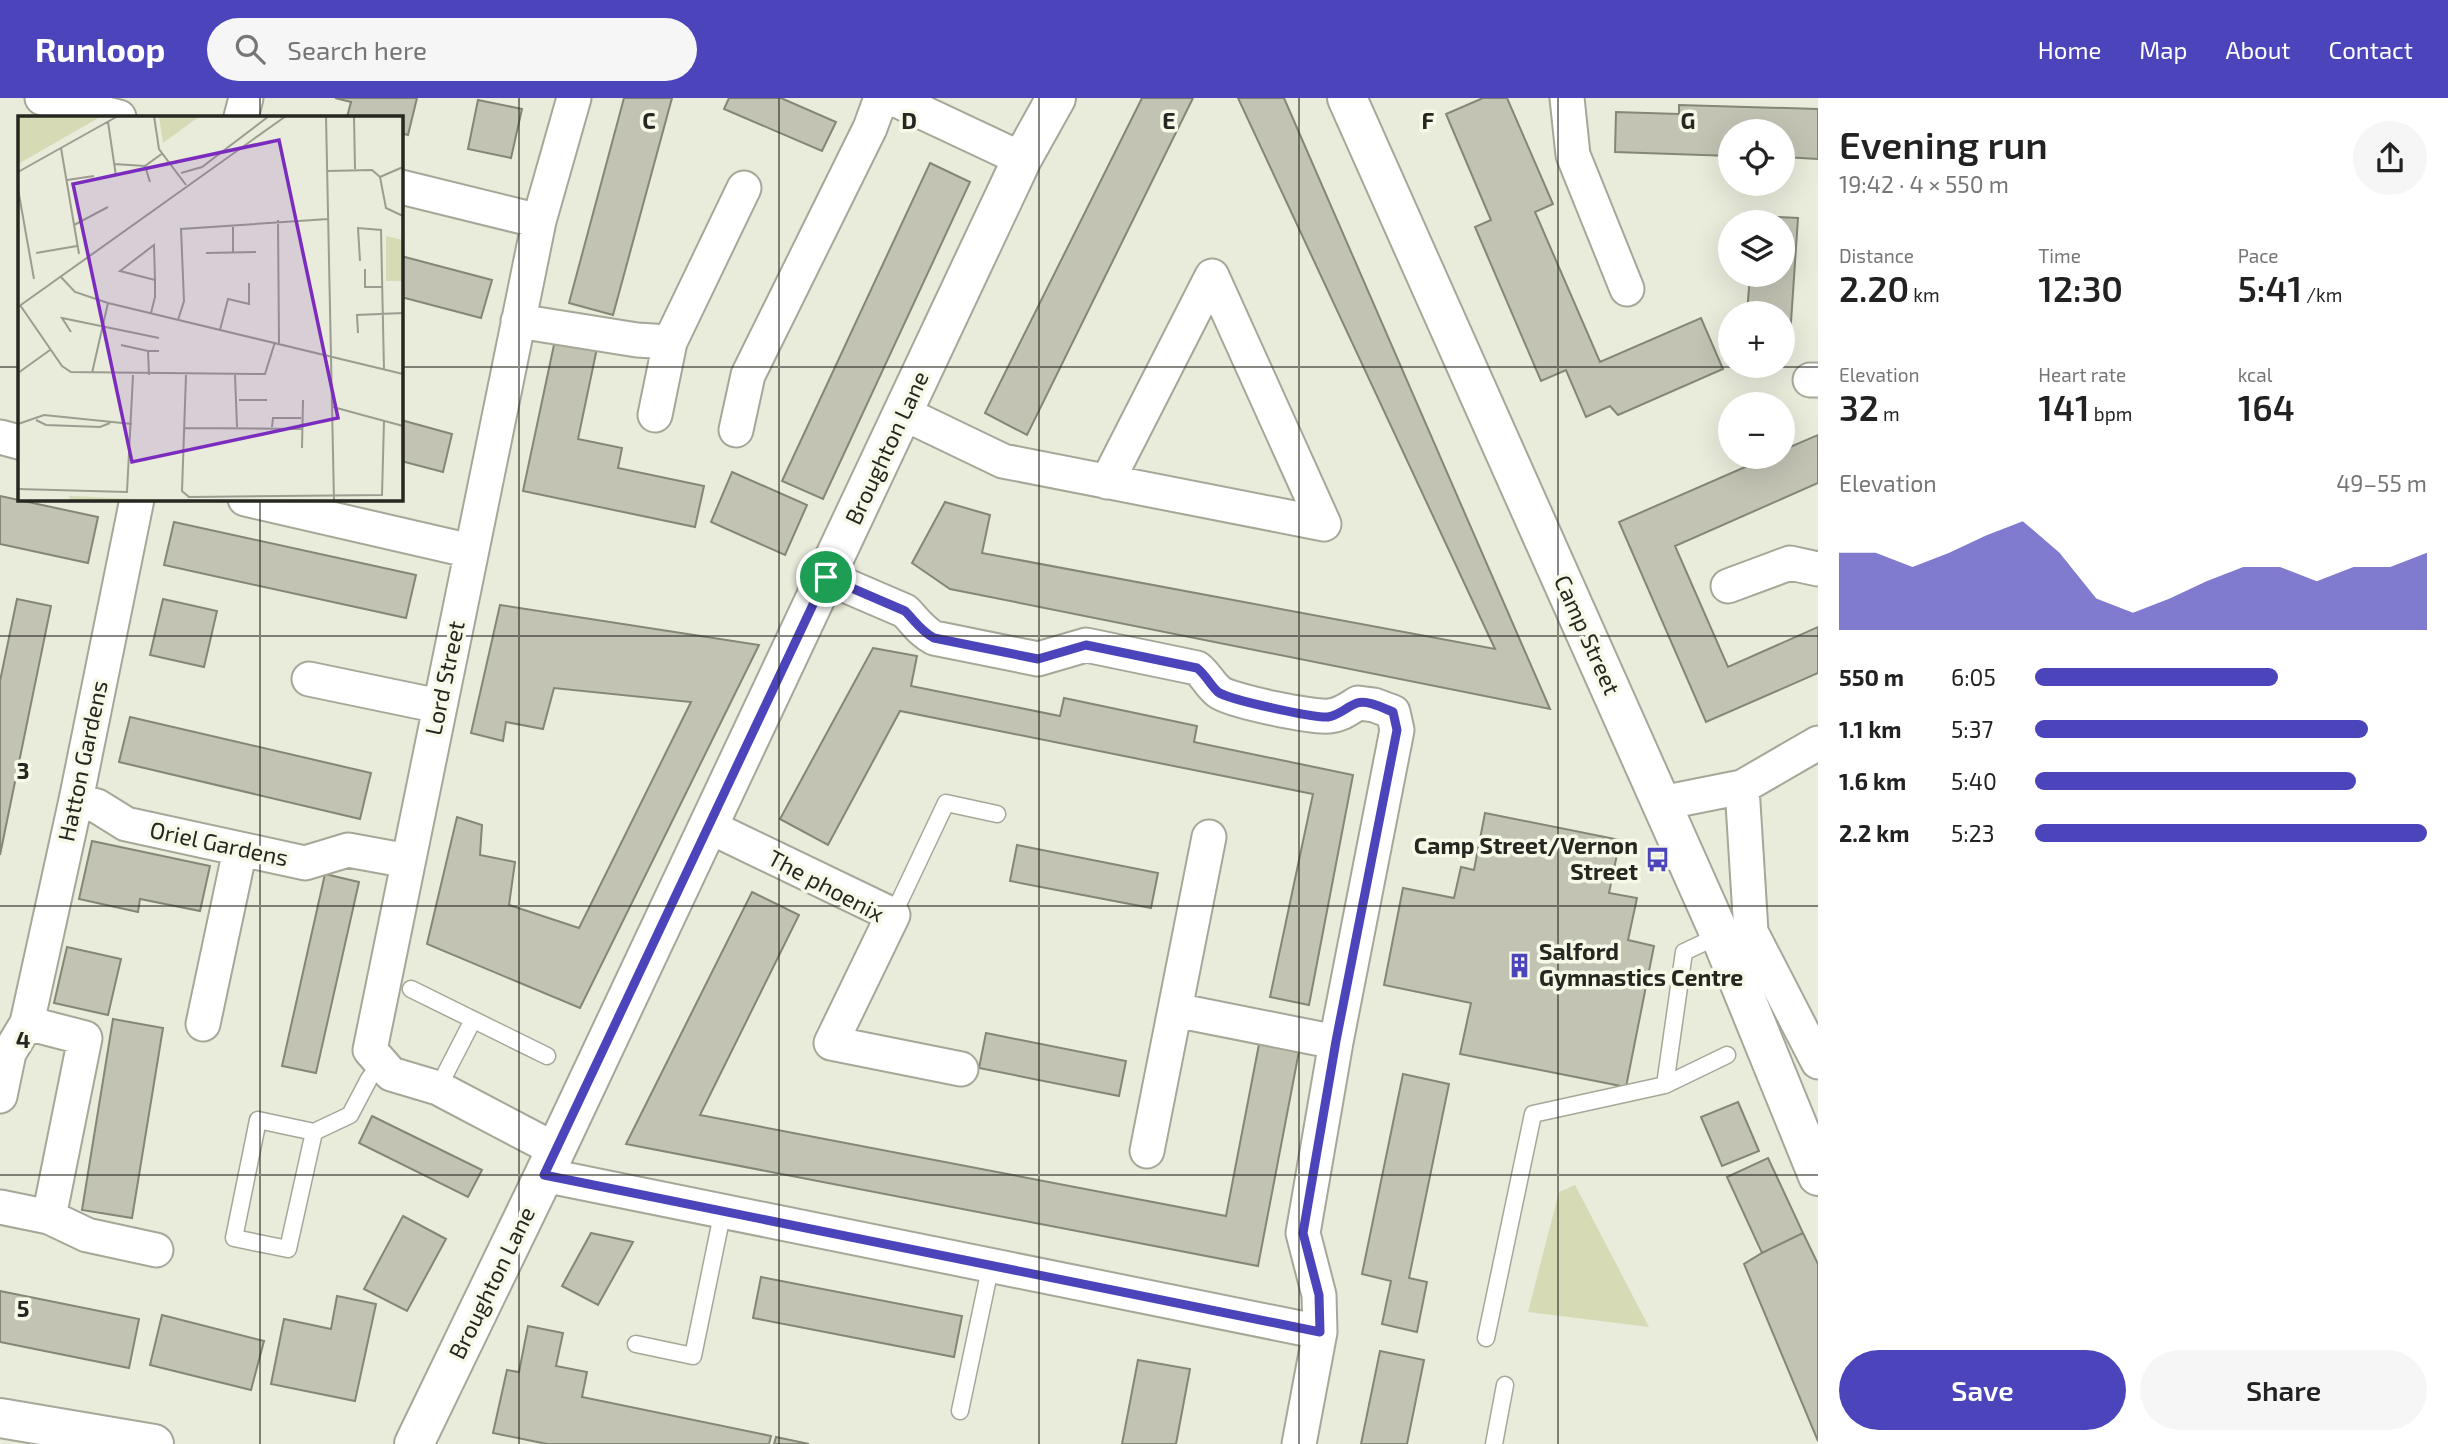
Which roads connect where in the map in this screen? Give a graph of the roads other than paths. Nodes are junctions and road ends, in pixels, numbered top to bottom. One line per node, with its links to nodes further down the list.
1 (42, 98): 9 (street)
2 (246, 98): 10 (street)
3 (574, 98): 14 (street, Lord Street)
4 (881, 98): 20 (street)
5 (892, 98): 11 (street)
6 (1056, 98): 11 (street, Broughton Lane)
7 (1347, 98): 35 (street, Camp Street)
8 (1567, 98): 15 (street)
9 (115, 116)
10 (241, 116)
11 (1022, 159): 18 (street, Broughton Lane)
12 (402, 187): 14 (street)
13 (744, 188): 17 (street)
14 (539, 221): 16 (street, Lord Street)
15 (1627, 289)
16 (518, 321): 17 (street); 26 (street, Lord Street)
17 (670, 342): 19 (street)
18 (903, 413): 23 (street); 28 (street, Broughton Lane)
19 (655, 415)
20 (736, 430)
21 (0, 438): 22 (street)
22 (18, 442)
23 (1107, 482): 23 (street)
24 (136, 500): 34 (street, Hatton Gardens)
25 (249, 500): 26 (street)
26 (471, 551): 31 (street, Lord Street)
27 (1818, 569): 29 (street)
28 (826, 577): 37 (street, Broughton Lane); 48 (street)
29 (1728, 586)
30 (309, 679): 31 (street)
31 (439, 706): 40 (street, Lord Street)
32 (1818, 743): 33 (street)
33 (1742, 787): 35 (street); 51 (street)
34 (76, 800): 39 (street, Oriel Gardens); 46 (street, Hatton Gardens)
35 (1662, 803): 42 (street, Camp Street)
36 (998, 814): 41 (lane)
37 (708, 826): 41 (street, The phoenix); 59 (street, Broughton Lane)
38 (1209, 837): 44 (street)
39 (240, 850): 40 (street, Oriel Gardens); 47 (street)
40 (408, 861): 52 (street, Lord Street)
41 (893, 915): 53 (street, The phoenix)
42 (1720, 935): 54 (lane); 60 (street, Camp Street)
43 (411, 989): 45 (lane)
44 (1175, 1010): 48 (street); 58 (street)
45 (473, 1020): 50 (lane); 55 (lane)
46 (27, 1023): 56 (street, Hatton Gardens); 63 (street)
47 (203, 1024)
48 (1336, 1041): 66 (street)
49 (1727, 1055): 54 (lane)
50 (547, 1056)
51 (1818, 1062)
52 (382, 1063): 55 (street); 57 (lane)
53 (961, 1069)
54 (1664, 1085): 67 (lane)
55 (438, 1088): 59 (street)
56 (0, 1096)
57 (314, 1132): 57 (lane)
58 (1147, 1151)
59 (550, 1162): 62 (street); 74 (street, Broughton Lane)
60 (1818, 1176)
61 (0, 1207): 63 (street)
62 (723, 1210): 65 (street); 68 (lane)
63 (49, 1217): 64 (street)
64 (156, 1250)
65 (991, 1264): 66 (street); 70 (lane)
66 (1320, 1332): 75 (street)
67 (1486, 1338)
68 (636, 1344)
69 (1505, 1385): 76 (lane)
70 (960, 1411)
71 (0, 1418): 72 (street)
72 (72, 1438): 73 (street)
73 (154, 1444)
74 (414, 1444)
75 (1299, 1444)
76 (1494, 1444)

